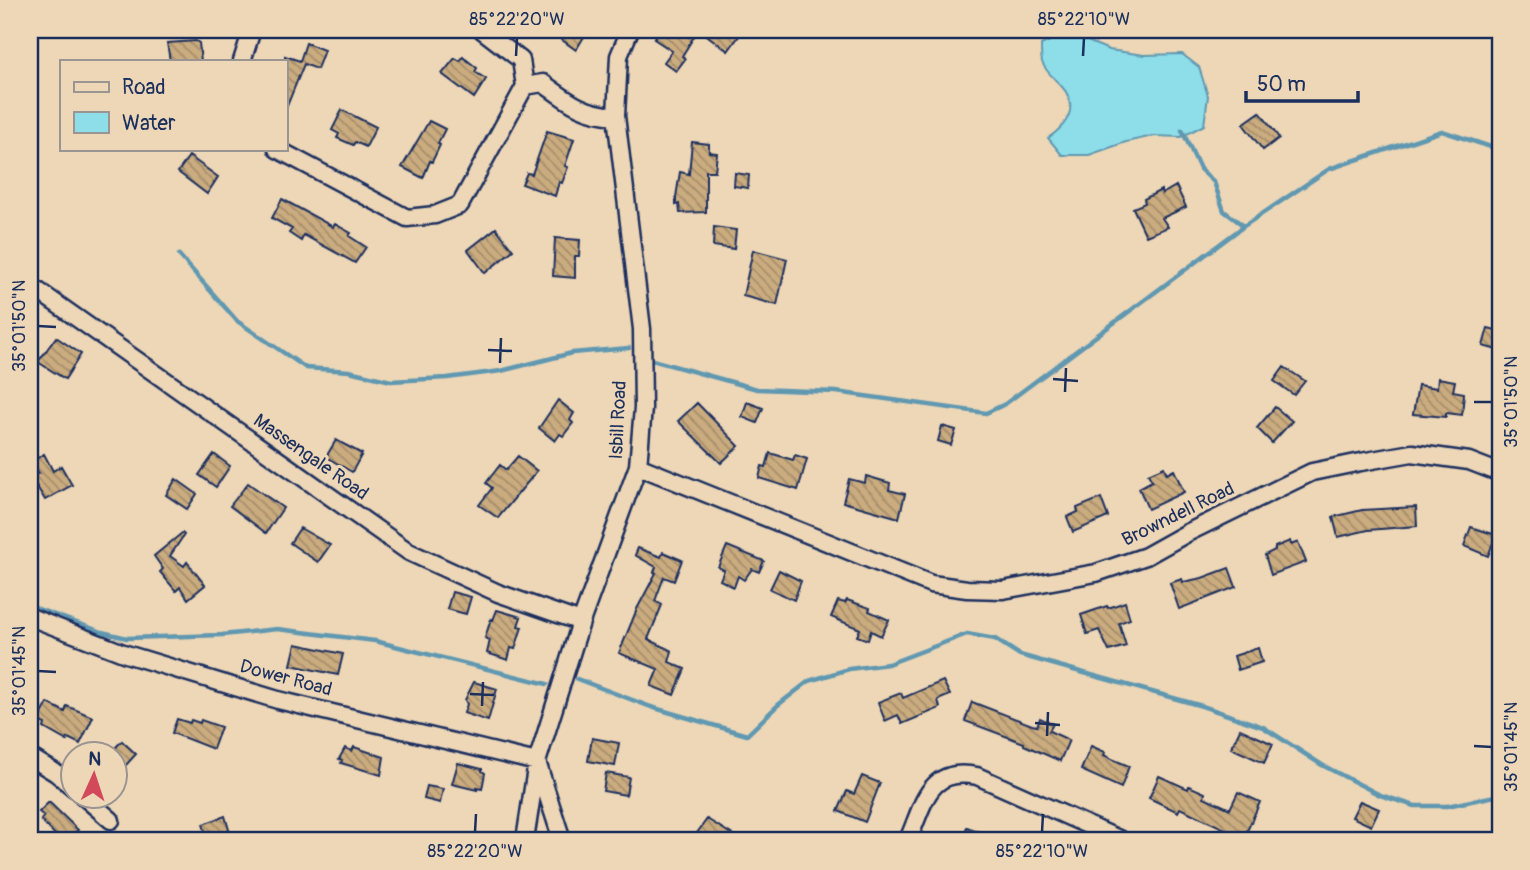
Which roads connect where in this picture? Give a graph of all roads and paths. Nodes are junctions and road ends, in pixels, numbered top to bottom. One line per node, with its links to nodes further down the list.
1 (252, 30): 4 (street)
2 (482, 30): 5 (street)
3 (630, 30): 6 (street, Isbill Road)
4 (242, 60)
5 (525, 86): 6 (street); 7 (street)
6 (616, 116): 9 (street, Isbill Road)
7 (279, 150)
8 (37, 290): 12 (street, Massengale Road)
9 (638, 466): 10 (street, Browndell Road); 12 (street, Isbill Road)
10 (1500, 473)
11 (30, 617): 14 (street, Dower Road)
12 (581, 622): 14 (street, Isbill Road)
13 (30, 757): 15 (street)
14 (537, 762): 18 (street, Isbill Road); 19 (street)
15 (60, 776)
16 (99, 810): 17 (street)
17 (111, 820)
18 (525, 840)
19 (562, 840)
20 (908, 840): 21 (street)
21 (1121, 840)

